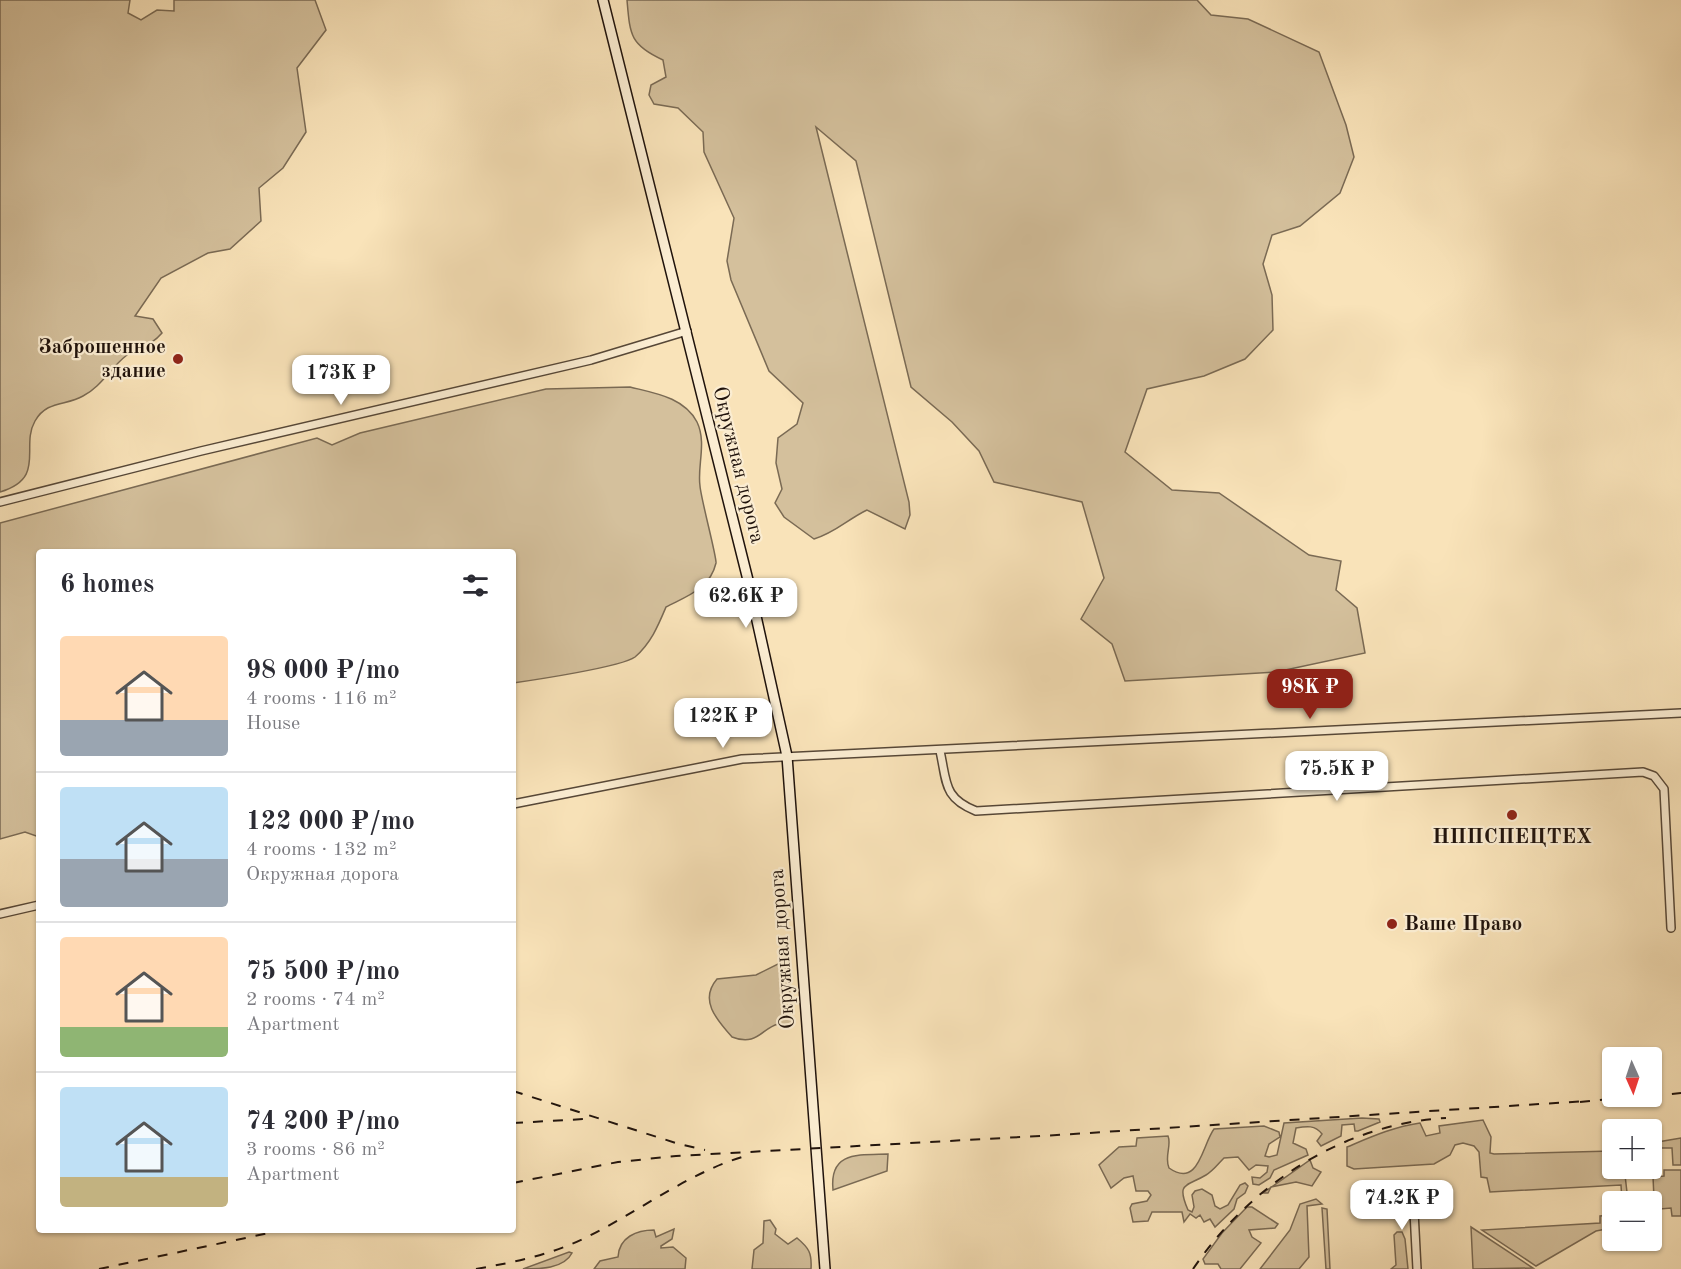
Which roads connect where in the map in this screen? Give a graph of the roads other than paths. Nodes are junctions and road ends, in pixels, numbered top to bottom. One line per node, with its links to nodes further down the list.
1 (603, 0): 2 (main road, Окружная дорога)
2 (687, 332): 3 (street); 6 (main road, Окружная дорога)
3 (0, 502)
4 (1681, 713): 5 (street)
5 (940, 751): 6 (street); 10 (street)
6 (787, 756): 7 (street); 12 (main road, Окружная дорога)
7 (516, 803)
8 (36, 906): 9 (street)
9 (0, 914)
10 (1671, 928)
11 (1413, 1192): 13 (street)
12 (825, 1269)
13 (1417, 1269)

